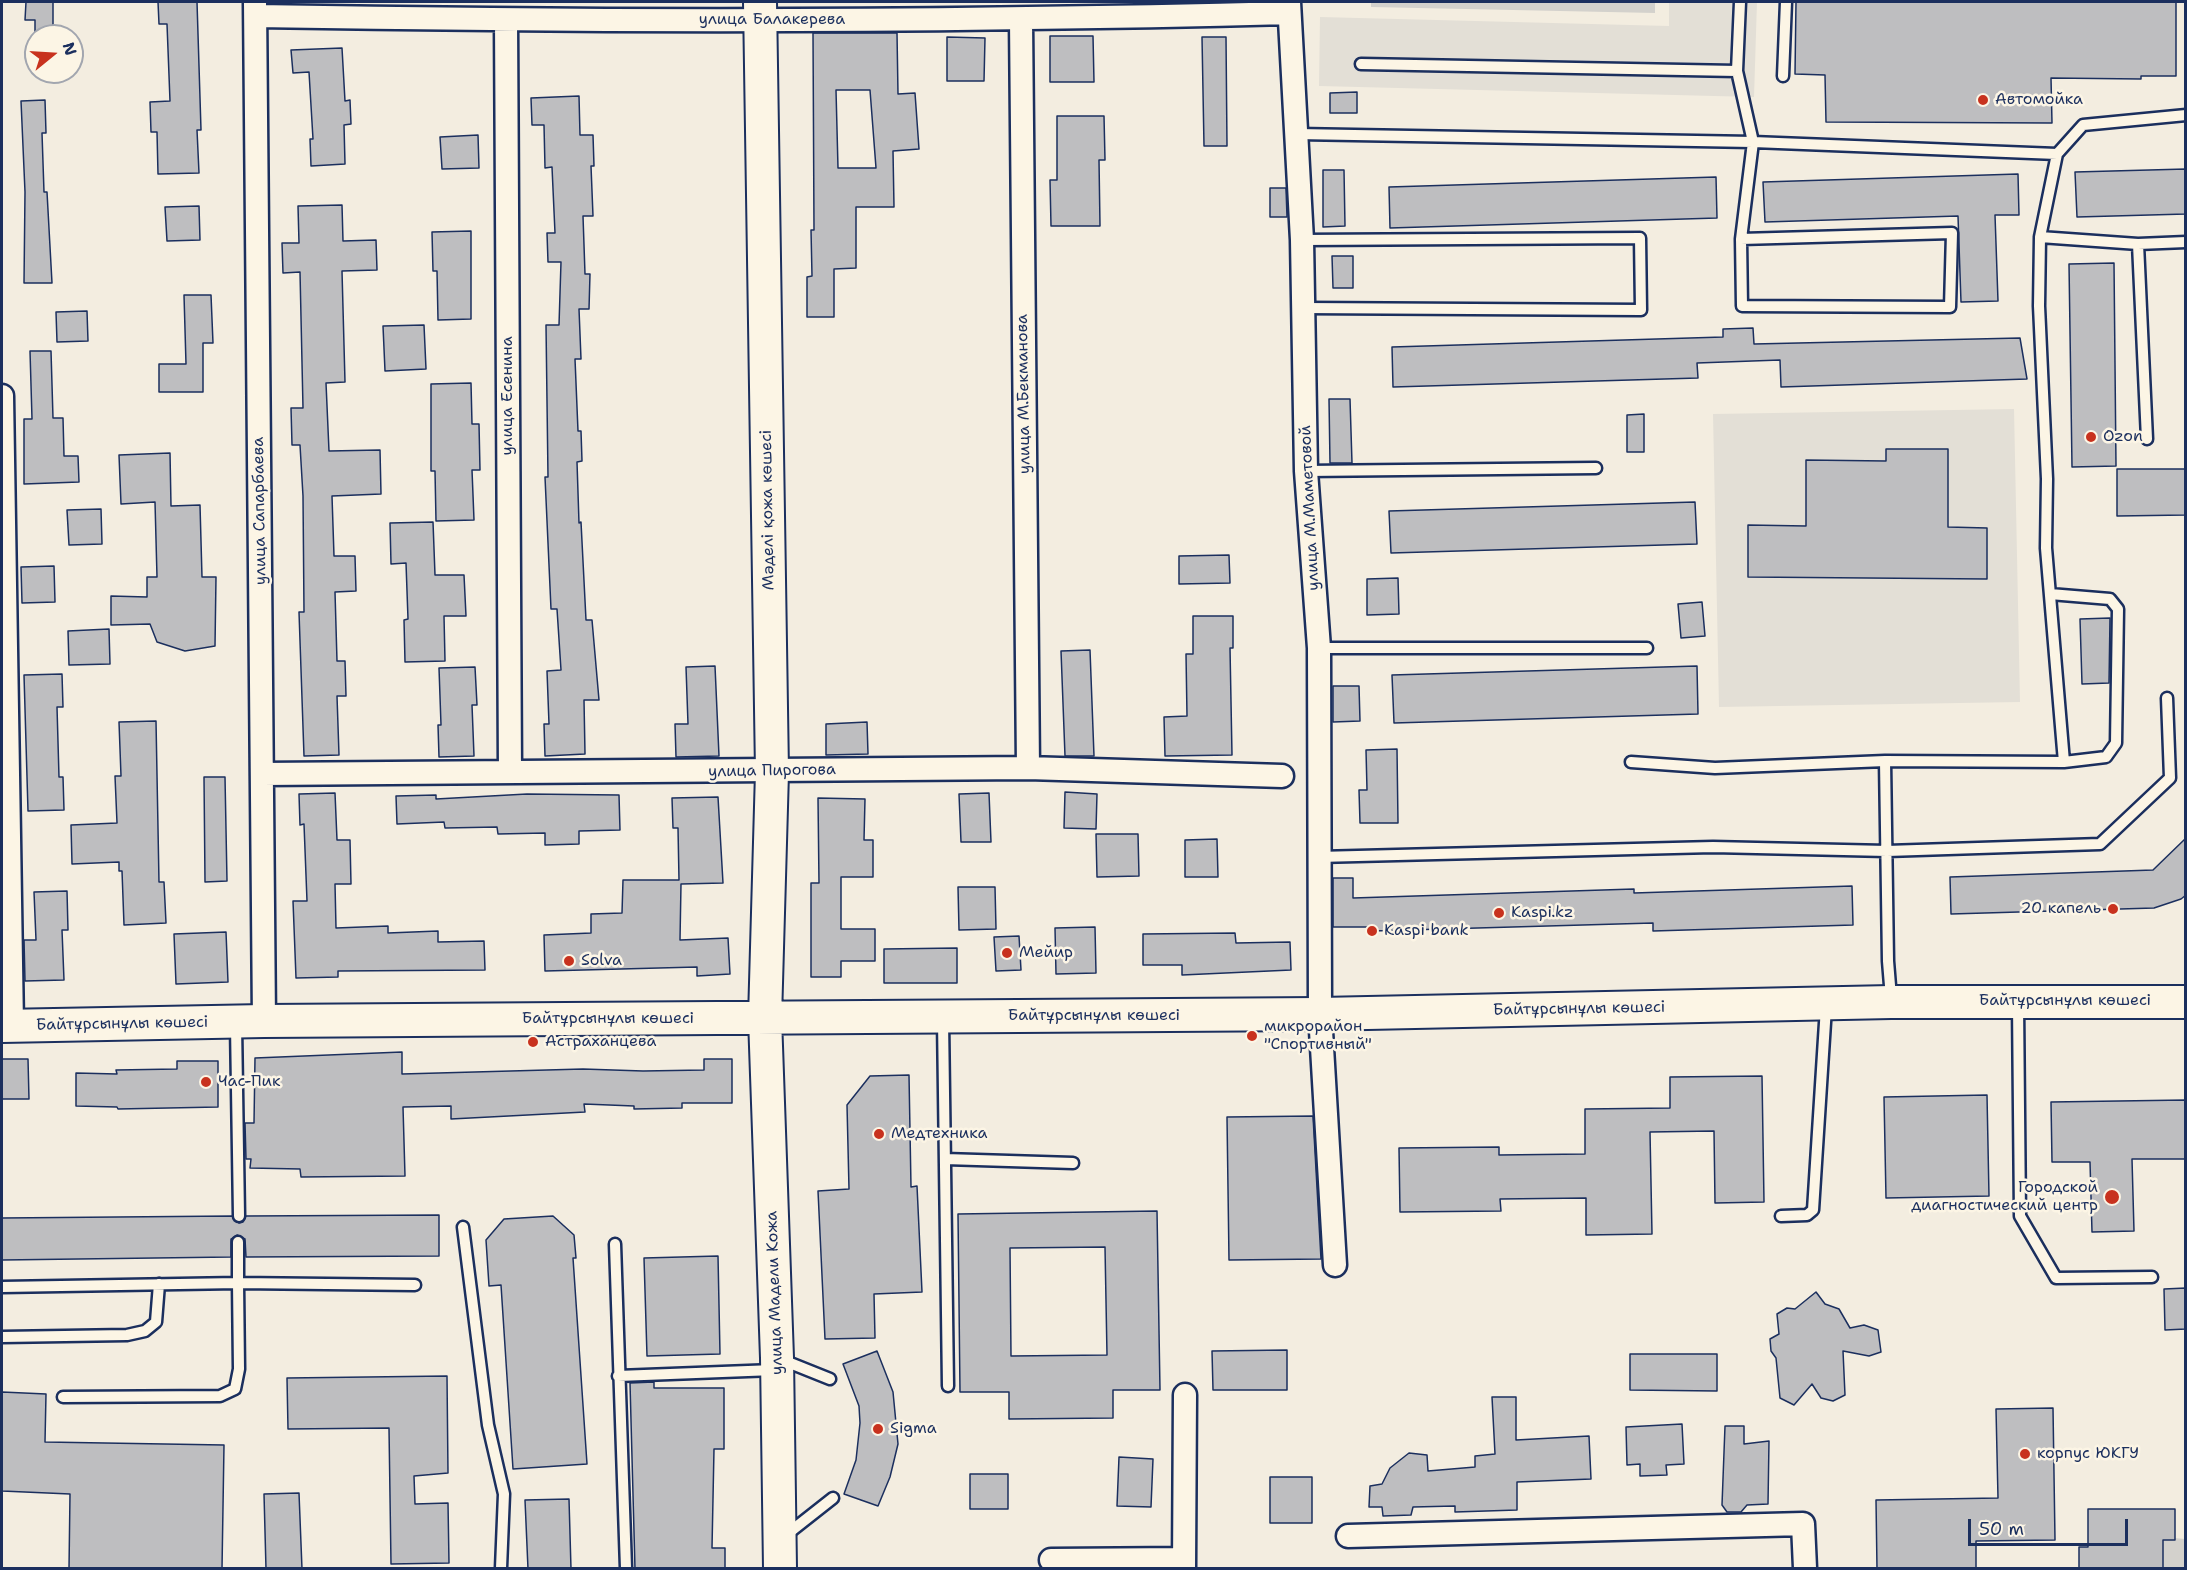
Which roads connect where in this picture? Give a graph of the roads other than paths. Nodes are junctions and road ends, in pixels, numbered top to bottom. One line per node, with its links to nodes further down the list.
1 (1740, 2): 9 (lane)
2 (1786, 2): 10 (lane)
3 (1289, 7): 7 (street, улица Балакерева); 12 (street, улица М.Маметовой)
4 (255, 9): 6 (street, улица Балакерева); 35 (street, улица Сапарбаева)
5 (760, 10): 6 (street, улица Балакерева); 7 (street, улица Балакерева); 34 (main road, Мәделі қожа көшесі)
6 (506, 20): 33 (street, улица Есенина)
7 (1021, 20): 32 (street, улица М.Бекманова)
8 (1361, 64): 9 (lane)
9 (1737, 71): 13 (lane)
10 (1784, 76)
11 (2186, 115): 14 (lane)
12 (1297, 134): 13 (lane); 17 (street, улица М.Маметовой)
13 (1753, 142): 14 (lane); 16 (lane)
14 (2057, 154): 15 (lane)
15 (2040, 237): 19 (lane); 25 (lane)
16 (1741, 239): 16 (lane)
17 (1302, 240): 20 (street, улица М.Маметовой); 20 (lane)
18 (2186, 242): 19 (lane)
19 (2138, 244): 22 (lane)
20 (1303, 308): 24 (street, улица М.Маметовой)
21 (2, 396): 47 (street)
22 (2147, 439)
23 (1596, 468): 24 (lane)
24 (1306, 471): 26 (street, улица М.Маметовой)
25 (2050, 594): 31 (lane); 31 (lane)
26 (1319, 648): 27 (lane); 38 (street, улица М.Маметовой)
27 (1647, 648)
28 (2167, 698): 37 (lane)
29 (1885, 761): 30 (lane); 31 (lane); 37 (lane)
30 (1630, 762)
31 (2064, 762)
32 (1028, 768): 34 (street, улица Пирогова); 36 (street, улица Пирогова)
33 (510, 772): 34 (street, улица Пирогова); 35 (street, улица Пирогова)
34 (772, 772): 45 (main road, Мәделі қожа көшесі)
35 (262, 774): 46 (street, улица Сапарбаева)
36 (1281, 776)
37 (1887, 850): 38 (lane); 40 (lane)
38 (1318, 857): 43 (street, улица М.Маметовой)
39 (2018, 1001): 40 (main road, Байтұрсынұлы көшесі); 41 (main road, Байтұрсынұлы көшесі); 56 (lane)
40 (1891, 1002): 42 (main road, Байтұрсынұлы көшесі)
41 (2186, 1002)
42 (1827, 1004): 43 (main road, Байтұрсынұлы көшесі); 51 (lane)
43 (1320, 1014): 44 (main road, Байтұрсынұлы көшесі); 55 (street, улица М.Маметовой)
44 (943, 1017): 45 (main road, Байтұрсынұлы көшесі); 48 (lane)
45 (765, 1018): 46 (main road, Байтұрсынұлы көшесі); 62 (main road, улица Мадели Кожа)
46 (250, 1022): 47 (main road, Байтұрсынұлы көшесі); 50 (lane)
47 (7, 1026)
48 (945, 1159): 49 (lane); 65 (lane)
49 (1073, 1163)
50 (238, 1216)
51 (1781, 1216)
52 (463, 1227): 73 (lane)
53 (238, 1242): 57 (lane)
54 (615, 1244): 63 (lane)
55 (1335, 1265)
56 (2152, 1277)
57 (238, 1283): 58 (lane); 59 (lane); 67 (lane)
58 (159, 1284): 60 (lane); 61 (lane)
59 (415, 1285)
60 (2, 1287)
61 (2, 1337)
62 (777, 1364): 63 (lane); 64 (lane); 71 (main road, улица Мадели Кожа)
63 (618, 1376): 74 (lane)
64 (830, 1379)
65 (948, 1386)
66 (1185, 1395): 72 (street)
67 (63, 1396)
68 (832, 1498): 71 (lane)
69 (1348, 1536): 75 (street)
70 (1051, 1560): 72 (street)
71 (781, 1561)
72 (1184, 1564)
73 (501, 1569)
74 (626, 1569)
75 (1805, 1569)

